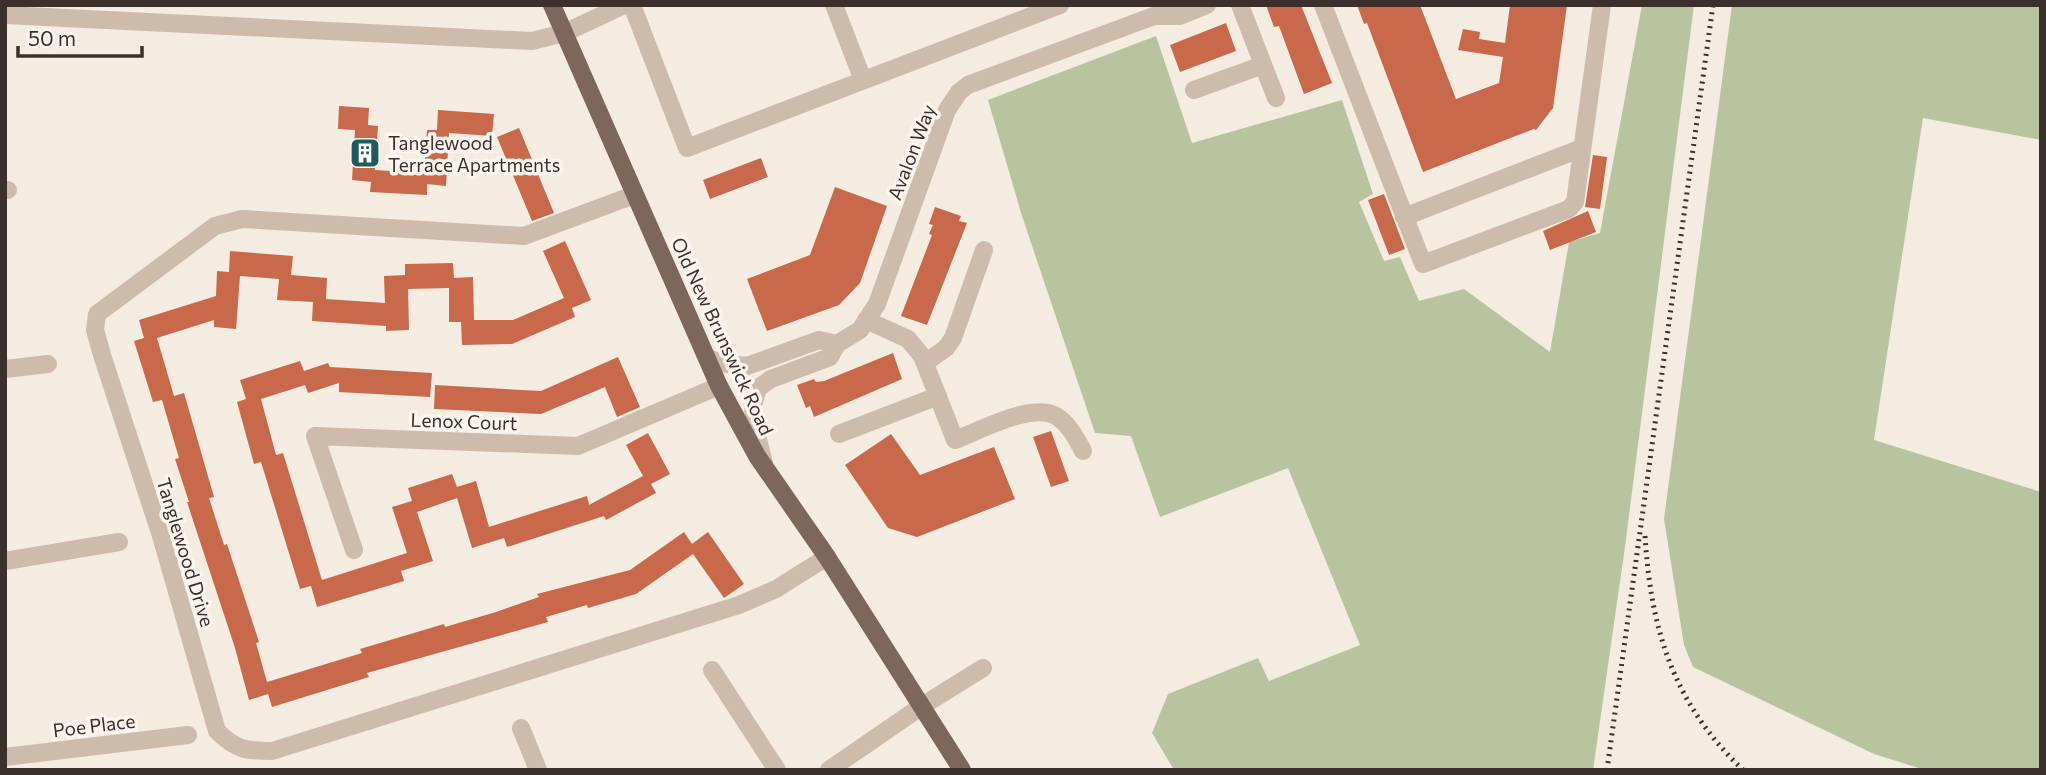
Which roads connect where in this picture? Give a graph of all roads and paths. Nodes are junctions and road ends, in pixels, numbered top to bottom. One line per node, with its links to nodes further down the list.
1 (552, 5): 12 (main road, Old New Brunswick Road)
2 (624, 5): 12 (street)
3 (632, 5): 14 (street)
4 (834, 5): 14 (street)
5 (1060, 5): 10 (street)
6 (1208, 5): 21 (street, Avalon Way)
7 (1240, 5): 13 (street)
8 (1323, 5): 19 (street)
9 (1602, 5): 17 (street)
10 (1036, 10): 14 (street)
11 (5, 15): 12 (street)
12 (564, 33): 18 (main road, Old New Brunswick Road)
13 (1263, 65): 15 (street); 16 (street)
14 (863, 80)
15 (1194, 90)
16 (1276, 98)
17 (1582, 148): 19 (street); 19 (street)
18 (635, 195): 23 (main road, Old New Brunswick Road); 34 (street, Tanglewood Drive)
19 (1404, 217)
20 (984, 250): 24 (street)
21 (866, 320): 22 (street, Avalon Way); 24 (street)
22 (837, 344): 23 (street); 31 (street, Avalon Way)
23 (707, 358): 27 (main road, Old New Brunswick Road)
24 (925, 363): 28 (street)
25 (48, 364): 26 (street)
26 (5, 369)
27 (719, 386): 31 (main road, Old New Brunswick Road); 33 (street, Lenox Court)
28 (938, 396): 29 (street); 30 (street)
29 (839, 434)
30 (1083, 451)
31 (766, 469): 34 (main road, Old New Brunswick Road)
32 (119, 542): 35 (street)
33 (354, 551)
34 (827, 557): 38 (main road, Old New Brunswick Road)
35 (5, 561)
36 (984, 668): 38 (street)
37 (712, 670): 43 (street)
38 (922, 706): 44 (street); 45 (main road, Old New Brunswick Road)
39 (521, 727): 42 (street)
40 (188, 735): 41 (street, Poe Place)
41 (5, 757)
42 (538, 770)
43 (777, 770)
44 (829, 770)
45 (962, 770)

